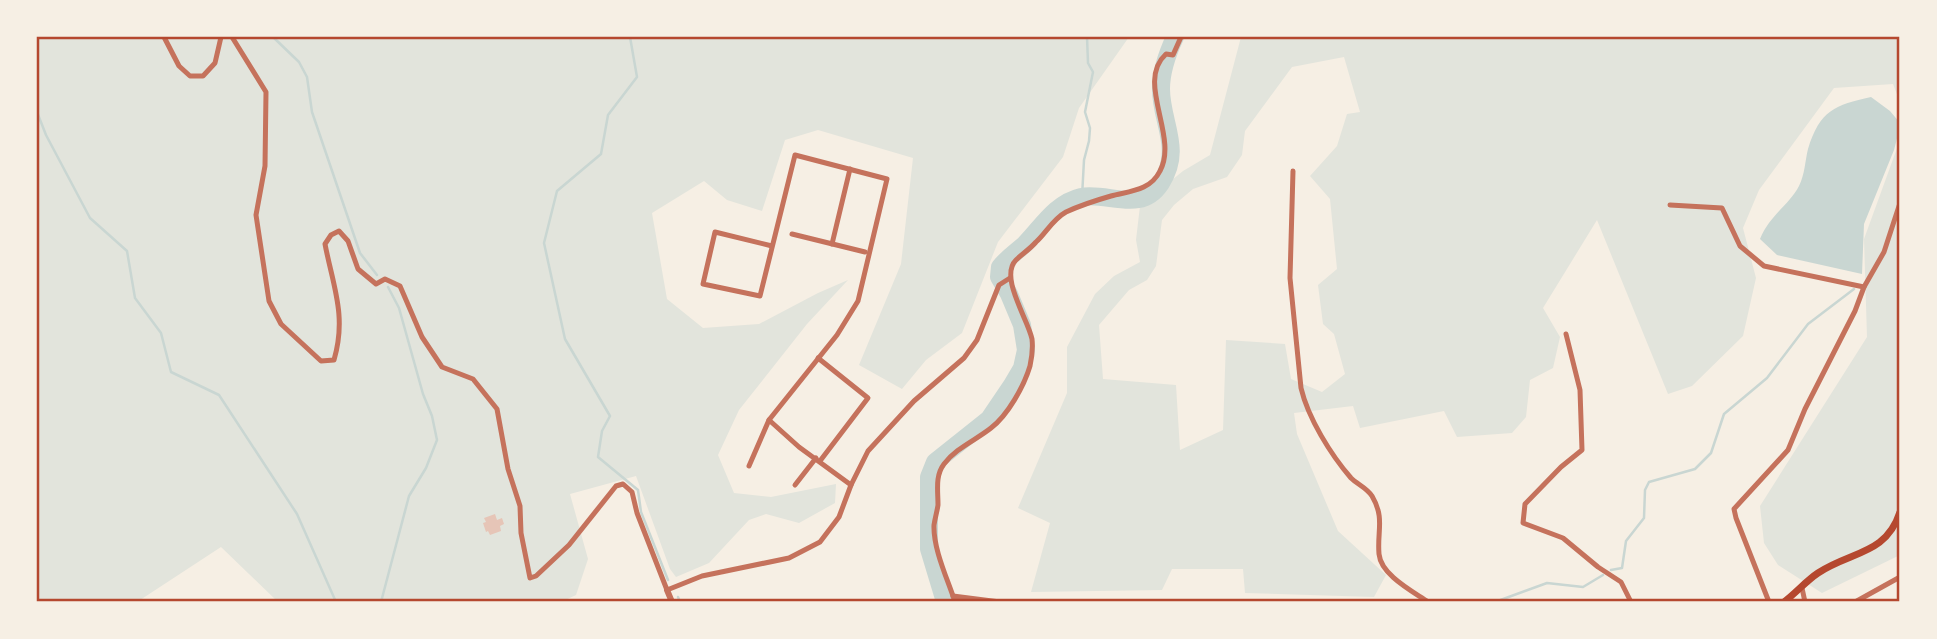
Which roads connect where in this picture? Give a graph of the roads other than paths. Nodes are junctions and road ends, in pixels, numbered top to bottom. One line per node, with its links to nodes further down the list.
1 (164, 37): 2 (street)
2 (221, 37)
3 (232, 37): 25 (street)
4 (1181, 37): 13 (street)
5 (850, 169): 10 (street); 11 (street); 16 (street)
6 (1293, 171): 29 (street)
7 (1900, 204): 14 (street)
8 (1670, 205): 14 (street)
9 (792, 234): 10 (street)
10 (832, 244): 12 (street)
11 (772, 246): 11 (street)
12 (865, 252)
13 (1008, 279): 21 (street); 26 (street)
14 (1864, 287): 31 (street)
15 (1566, 334): 30 (street)
16 (818, 358): 17 (street); 18 (street)
17 (769, 420): 18 (street); 19 (street)
18 (818, 459): 20 (street); 21 (street)
19 (749, 466)
20 (795, 485)
21 (851, 485): 25 (street)
22 (1900, 512): 24 (main road)
23 (1900, 577): 34 (street)
24 (1802, 588): 32 (main road); 33 (street)
25 (667, 590): 27 (street)
26 (954, 599): 28 (street)
27 (672, 602)
28 (1000, 602)
29 (1428, 602)
30 (1631, 602)
31 (1769, 602)
32 (1784, 602)
33 (1805, 602)
34 (1855, 602)

